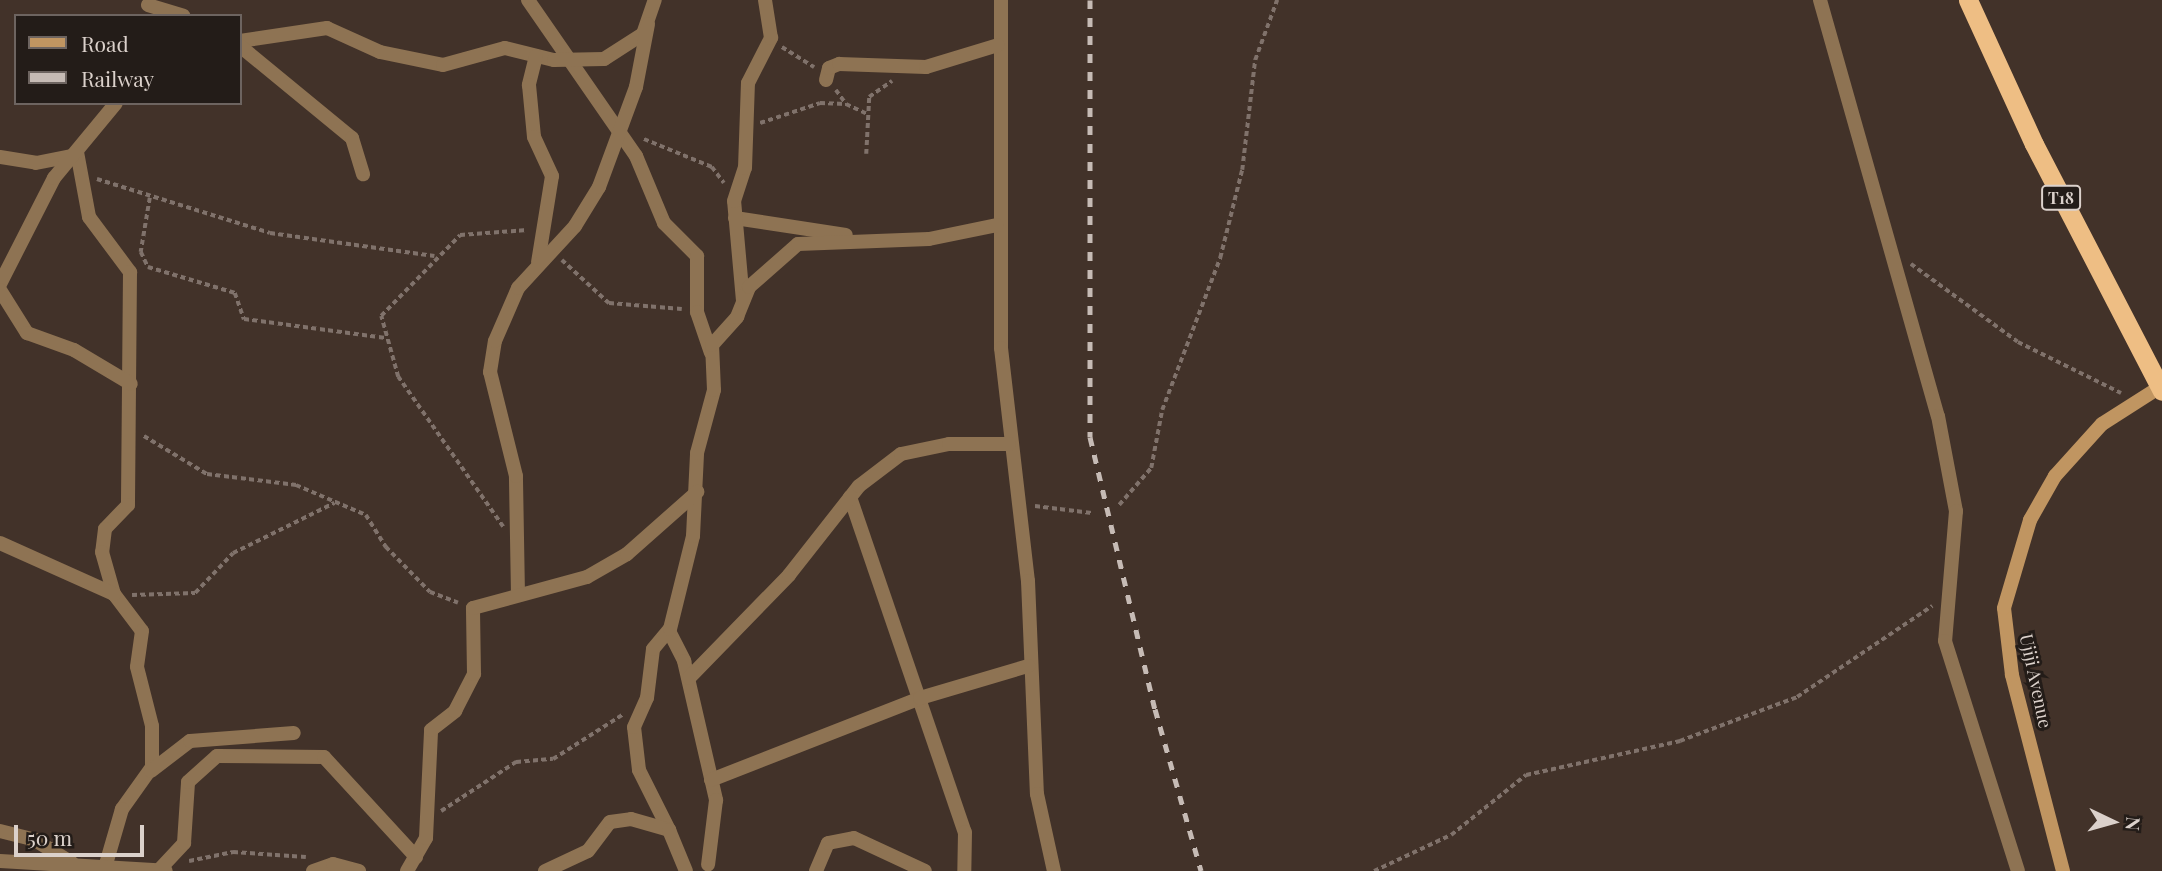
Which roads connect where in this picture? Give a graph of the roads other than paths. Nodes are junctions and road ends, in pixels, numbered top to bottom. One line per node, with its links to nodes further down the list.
1 (528, 0): 16 (street)
2 (655, 0): 9 (street)
3 (765, 0): 23 (street)
4 (1001, 0): 14 (street)
5 (1820, 0): 63 (street)
6 (1968, 0): 32 (highway, T18)
7 (148, 7): 8 (street)
8 (175, 14)
9 (648, 24): 16 (street); 19 (street)
10 (242, 30): 11 (street)
11 (261, 34): 12 (street); 15 (street)
12 (242, 42)
13 (242, 45): 22 (street)
14 (998, 45): 17 (street); 24 (street)
15 (536, 56): 16 (street); 26 (street)
16 (571, 59): 19 (street)
17 (827, 80)
18 (114, 105): 20 (street)
19 (618, 132): 26 (street); 30 (street)
20 (74, 154): 21 (street); 27 (street); 31 (street)
21 (0, 156)
22 (363, 174)
23 (735, 218): 25 (street); 29 (street)
24 (997, 225): 25 (street); 33 (street)
25 (864, 238): 29 (street)
26 (543, 259): 38 (street)
27 (0, 284)
28 (0, 290): 31 (street)
29 (743, 301): 30 (street)
30 (710, 353): 34 (street)
31 (131, 384): 37 (street)
32 (2161, 389): 64 (main road, Ujiji Avenue)
33 (1009, 444): 35 (street); 40 (street)
34 (697, 492): 38 (street); 39 (street)
35 (850, 497): 41 (street); 42 (street)
36 (0, 543): 37 (street)
37 (114, 594): 44 (street)
38 (518, 595): 48 (street)
39 (669, 631): 41 (street); 46 (street)
40 (1028, 666): 42 (street); 62 (street)
41 (689, 678): 45 (street)
42 (920, 698): 45 (street); 61 (street)
43 (294, 733): 44 (street)
44 (150, 771): 52 (street)
45 (711, 780): 51 (street)
46 (669, 830): 57 (street); 58 (street)
47 (0, 831): 50 (street)
48 (416, 857): 53 (street); 56 (street)
49 (0, 861): 50 (street)
50 (73, 864): 52 (street)
51 (708, 865)
52 (104, 868): 53 (street)
53 (164, 869)
54 (313, 871): 55 (street)
55 (359, 871)
56 (407, 871)
57 (545, 871)
58 (686, 871)
59 (816, 871): 60 (street)
60 (925, 871)
61 (964, 871)
62 (1054, 871)
63 (2018, 871)
64 (2063, 871)

